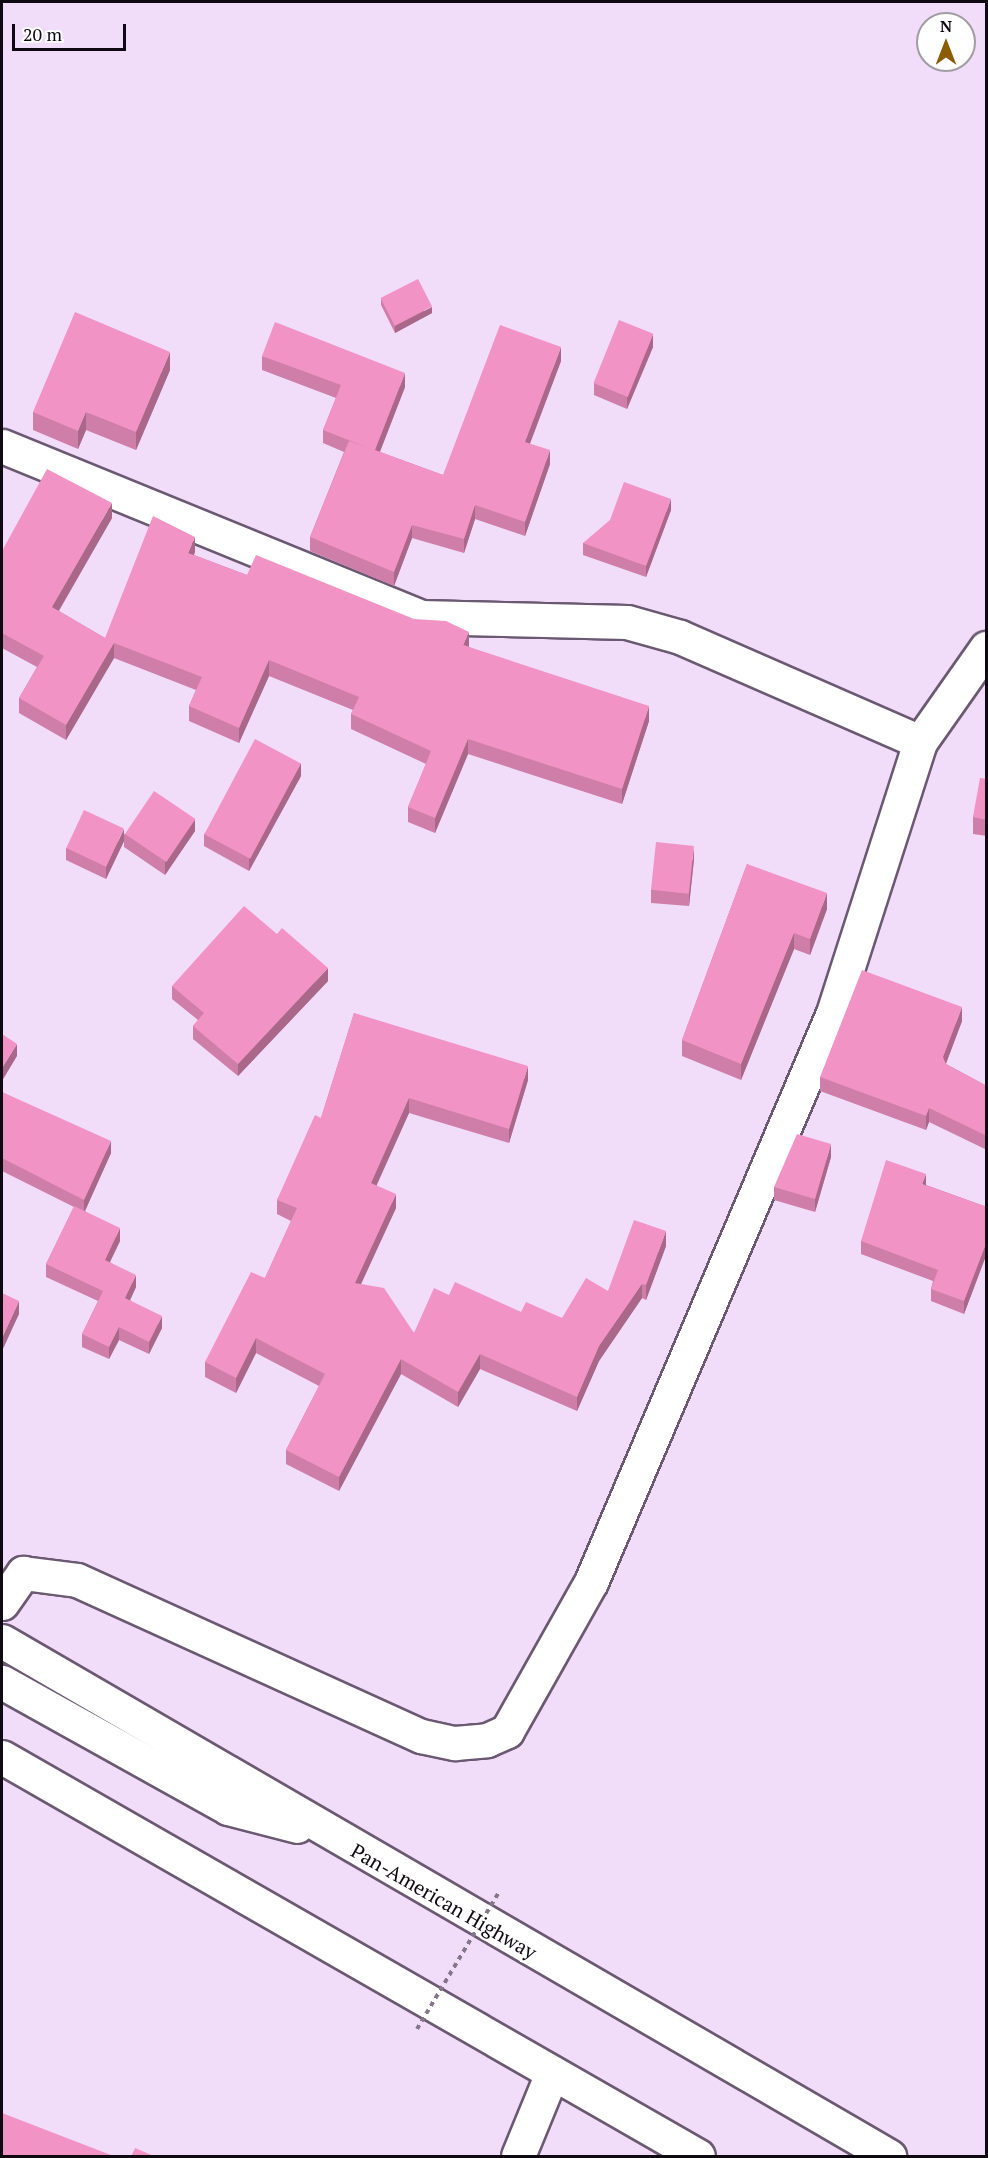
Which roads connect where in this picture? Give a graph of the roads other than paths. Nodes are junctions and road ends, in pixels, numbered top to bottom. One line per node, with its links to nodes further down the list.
1 (2, 446): 3 (main road)
2 (987, 648): 3 (main road)
3 (920, 742): 4 (main road)
4 (2, 1603)
5 (2, 1641): 8 (main road, Pan-American Highway)
6 (2, 1682): 8 (main road)
7 (8, 1759): 9 (main road)
8 (317, 1828): 12 (main road, Pan-American Highway)
9 (552, 2073): 10 (main road); 11 (main road)
10 (518, 2157)
11 (698, 2157)
12 (889, 2157)

